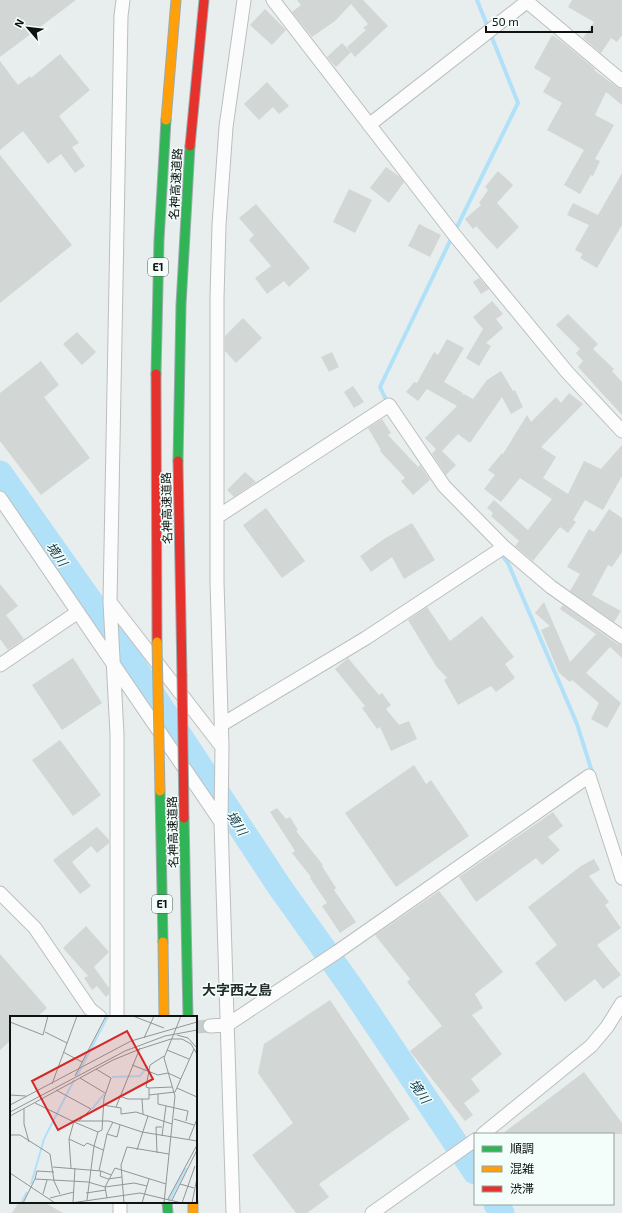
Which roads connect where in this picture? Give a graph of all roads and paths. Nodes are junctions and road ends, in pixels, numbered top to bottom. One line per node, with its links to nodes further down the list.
1 (123, 0): 13 (street)
2 (176, 0): 26 (highway, 名神高速道路 / E1, bridge)
3 (204, 0): 27 (highway, 名神高速道路 / E1, bridge)
4 (244, 0): 11 (street)
5 (273, 0): 8 (street)
6 (527, 1): 7 (street); 8 (street)
7 (622, 81)
8 (369, 125): 9 (street)
9 (620, 425)
10 (0, 498): 14 (street)
11 (217, 517): 12 (street); 18 (street)
12 (504, 547): 15 (street); 18 (street)
13 (110, 602): 16 (street); 19 (street)
14 (78, 612): 16 (street); 17 (street)
15 (620, 633)
16 (113, 662): 20 (street); 25 (street)
17 (0, 666)
18 (221, 725): 19 (street)
19 (222, 751): 20 (street)
20 (221, 822): 28 (street)
21 (622, 878): 28 (street)
22 (0, 893): 24 (street)
23 (622, 1005): 30 (street)
24 (99, 1016)
25 (117, 1016)
26 (164, 1016)
27 (188, 1016)
28 (227, 1025): 29 (street); 32 (street)
29 (210, 1026)
30 (484, 1133)
31 (471, 1143): 33 (street)
32 (233, 1213)
33 (372, 1213)

